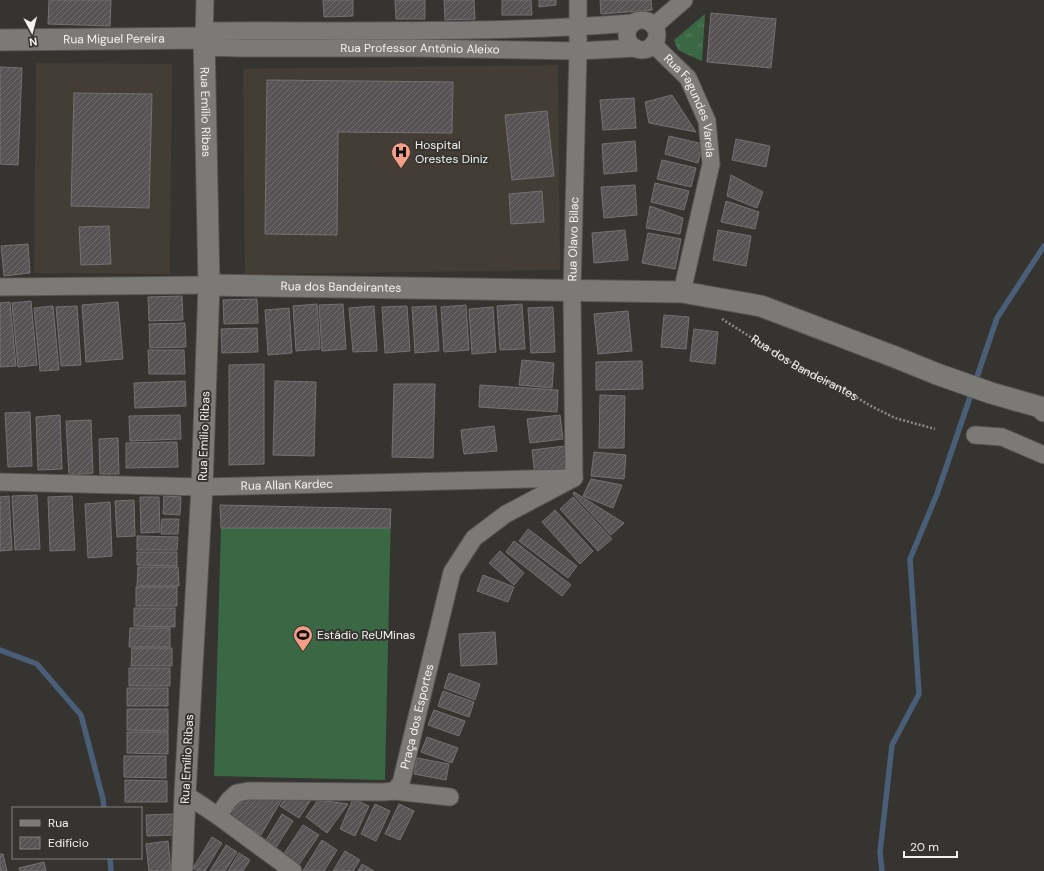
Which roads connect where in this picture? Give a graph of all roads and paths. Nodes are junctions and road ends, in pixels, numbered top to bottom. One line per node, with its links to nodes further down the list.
1 (205, 0): 9 (street, Rua Emílio Ribas)
2 (578, 0): 6 (street, Rua Olavo Bilac)
3 (684, 0): 5 (street)
4 (633, 23): 5 (street); 6 (street, Rua Professor Antônio Aleixo); 14 (street)
5 (654, 26): 11 (street)
6 (578, 27): 8 (street, Rua Professor Antônio Aleixo); 15 (street, Rua Olavo Bilac)
7 (314, 30): 8 (street, Rua Professor Antônio Aleixo); 9 (street, Rua Professor Antônio Aleixo); 12 (street)
8 (414, 31): 13 (street)
9 (204, 38): 10 (street, Rua Miguel Pereira); 12 (street, Rua Professor Antônio Aleixo); 16 (street, Rua Emílio Ribas)
10 (0, 40)
11 (653, 44): 14 (street); 19 (street, Rua Fagundes Varela)
12 (315, 48): 13 (street, Rua Professor Antônio Aleixo)
13 (413, 48): 15 (street, Rua Professor Antônio Aleixo)
14 (636, 48): 15 (street, Rua Professor Antônio Aleixo)
15 (578, 51): 18 (street, Rua Olavo Bilac)
16 (209, 285): 17 (street, Rua dos Bandeirantes); 18 (street, Rua dos Bandeirantes); 27 (street, Rua Emílio Ribas)
17 (0, 287)
18 (572, 291): 19 (street, Rua dos Bandeirantes); 25 (street, Rua Olavo Bilac)
19 (682, 292): 21 (street, Rua dos Bandeirantes)
20 (716, 316): 22 (path, Rua dos Bandeirantes)
21 (1043, 404)
22 (935, 429)
23 (975, 435): 24 (street)
24 (1044, 455)
25 (574, 478): 27 (street, Rua Allan Kardec); 28 (street, Praça dos Esportes)
26 (0, 482): 27 (street, Rua Allan Kardec)
27 (202, 487): 29 (street, Rua Emílio Ribas)
28 (394, 791): 30 (street); 31 (street)
29 (185, 794): 31 (street); 32 (street, Rua Emílio Ribas)
30 (450, 796)
31 (218, 816): 33 (street)
32 (182, 871)
33 (293, 871)

